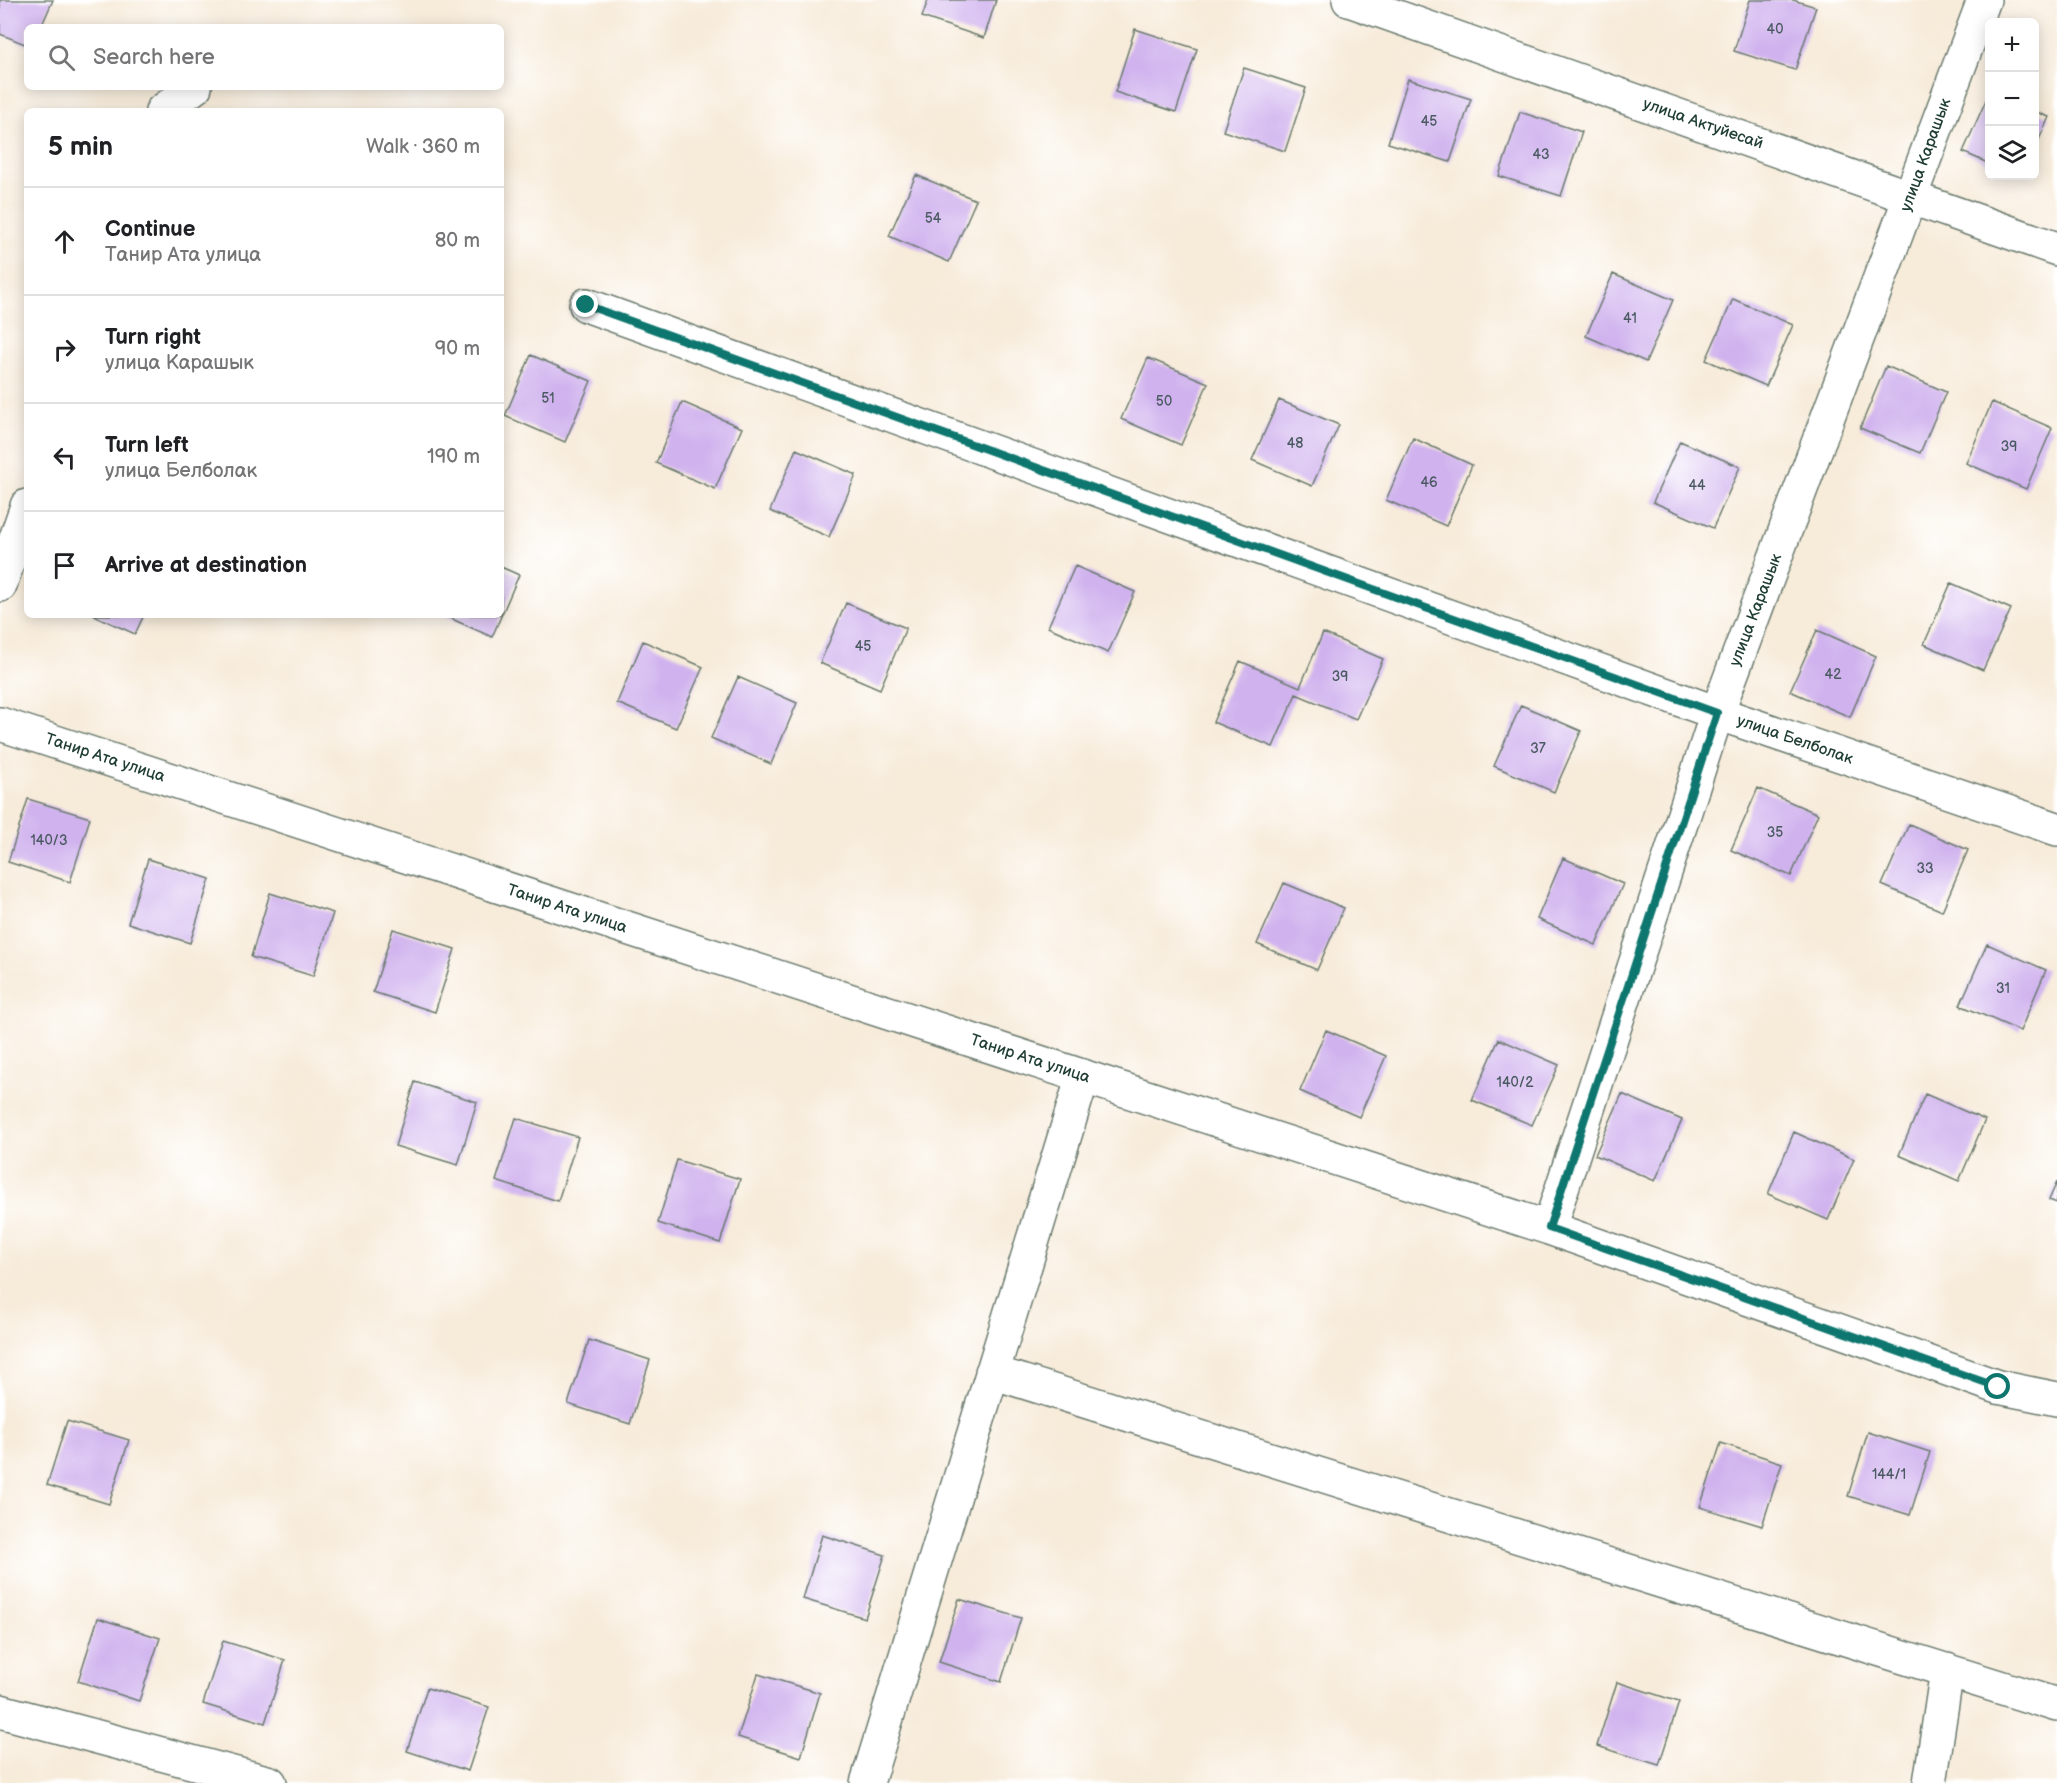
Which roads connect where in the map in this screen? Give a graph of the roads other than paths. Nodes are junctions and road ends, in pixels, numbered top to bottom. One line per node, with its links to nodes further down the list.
1 (1350, 0): 5 (street, улица Актуйесай)
2 (1984, 0): 5 (street, улица Карашык)
3 (191, 90): 4 (street)
4 (166, 108)
5 (1911, 197): 6 (street, улица Актуйесай); 10 (street, улица Карашык)
6 (2057, 249)
7 (586, 305): 10 (street, улица Белболак)
8 (24, 515): 9 (street)
9 (0, 585)
10 (1717, 713): 12 (street, улица Белболак); 14 (street, улица Карашык)
11 (0, 724): 13 (street, Танир Ата улица)
12 (2057, 829)
13 (1083, 1076): 14 (street, Танир Ата улица); 15 (street)
14 (1549, 1228): 16 (street, Танир Ата улица)
15 (992, 1372): 17 (street); 21 (street)
16 (2057, 1399)
17 (1947, 1670): 18 (street); 22 (street)
18 (2057, 1705)
19 (0, 1711): 20 (street)
20 (270, 1783)
21 (867, 1783)
22 (1930, 1783)

